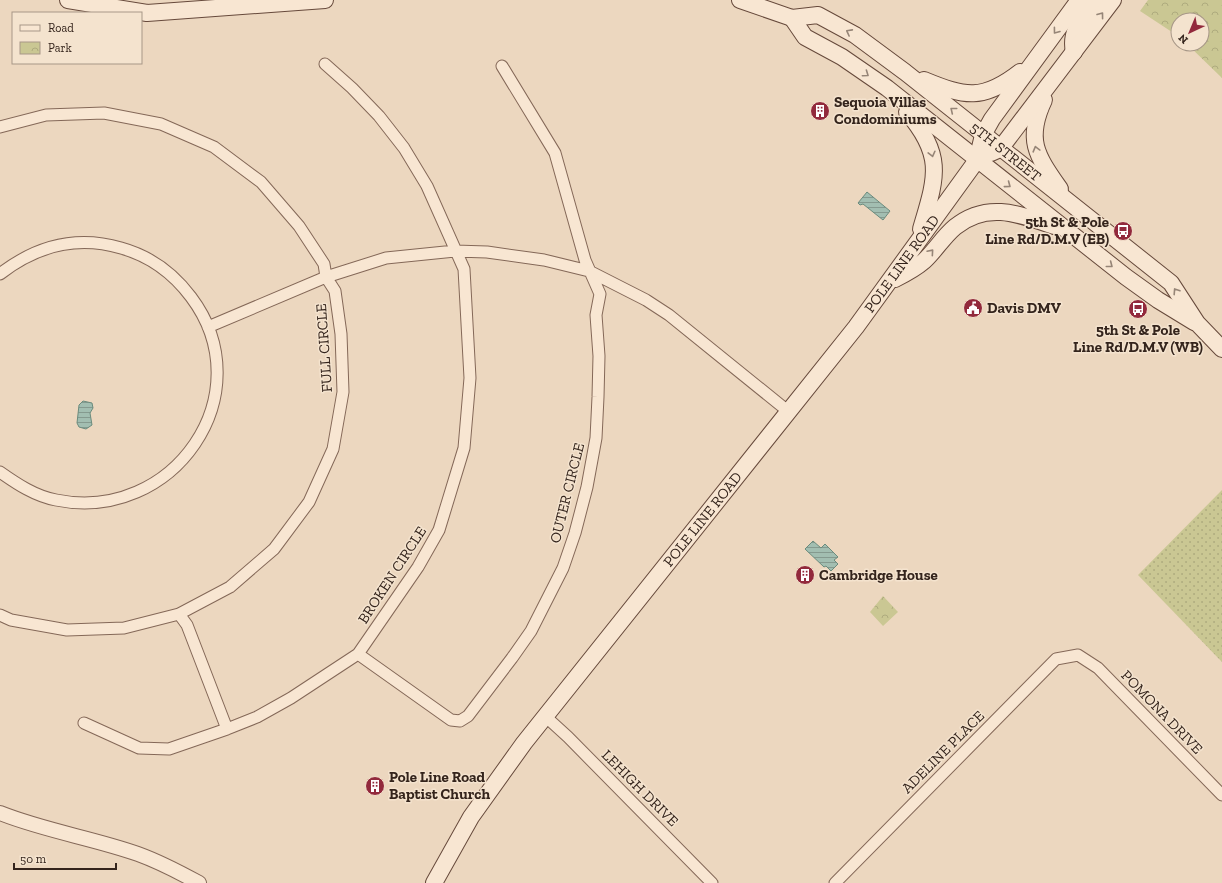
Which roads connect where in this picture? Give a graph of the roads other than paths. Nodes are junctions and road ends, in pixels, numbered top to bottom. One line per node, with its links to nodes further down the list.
1 (68, 0): 8 (main road)
2 (326, 0): 7 (main road)
3 (740, 0): 10 (main road, 5TH STREET)
4 (1079, 0): 12 (main road, POLE LINE ROAD, one-way to 12)
5 (1096, 0): 11 (main road)
6 (1112, 0): 11 (main road, POLE LINE ROAD, one-way to 6)
7 (265, 3): 9 (main road)
8 (141, 12)
9 (142, 12)
10 (792, 18): 15 (main road, 5TH STREET, one-way to 10); 17 (main road, 5TH STREET, one-way to 17)
11 (1074, 52): 16 (main road, POLE LINE ROAD)
12 (1035, 59): 15 (main road); 19 (main road, POLE LINE ROAD)
13 (325, 64): 25 (street, BROKEN CIRCLE)
14 (502, 66): 26 (street, OUTER CIRCLE)
15 (905, 72): 19 (main road, 5TH STREET, one-way to 15)
16 (1057, 74): 20 (main road, POLE LINE ROAD); 22 (main road, one-way to 16)
17 (886, 88): 21 (main road, 5TH STREET); 24 (main road, one-way to 24)
18 (0, 127): 28 (street, FULL CIRCLE)
19 (983, 135): 20 (main road, 5TH STREET); 21 (main road, POLE LINE ROAD)
20 (1000, 149): 21 (main road, POLE LINE ROAD); 22 (main road, 5TH STREET)
21 (978, 160): 23 (main road, 5TH STREET, one-way to 23); 24 (main road, POLE LINE ROAD)
22 (1072, 205): 30 (main road, 5TH STREET, one-way to 22)
23 (1068, 230): 29 (main road, one-way to 23); 30 (main road, 5TH STREET, one-way to 30)
24 (918, 240): 29 (main road, POLE LINE ROAD)
25 (455, 251): 26 (street); 28 (street); 37 (street, BROKEN CIRCLE)
26 (589, 271): 33 (street); 37 (street, OUTER CIRCLE)
27 (0, 274): 31 (street)
28 (326, 277): 31 (street); 35 (street, FULL CIRCLE)
29 (889, 284): 33 (main road, POLE LINE ROAD)
30 (1197, 323): 32 (main road, 5TH STREET)
31 (208, 327): 34 (street)
32 (1222, 349)
33 (789, 412): 39 (main road, POLE LINE ROAD)
34 (0, 472)
35 (179, 614): 36 (street, FULL CIRCLE); 41 (street)
36 (0, 615)
37 (358, 654): 41 (street, BROKEN CIRCLE)
38 (1078, 655): 42 (street, POMONA DRIVE); 47 (street, ADELINE PLACE)
39 (545, 716): 45 (main road, POLE LINE ROAD); 46 (street, LEHIGH DRIVE)
40 (84, 723): 41 (street, BROKEN CIRCLE)
41 (228, 729)
42 (1222, 795)
43 (0, 813): 44 (street)
44 (199, 883)
45 (434, 883)
46 (712, 883)
47 (835, 883)

